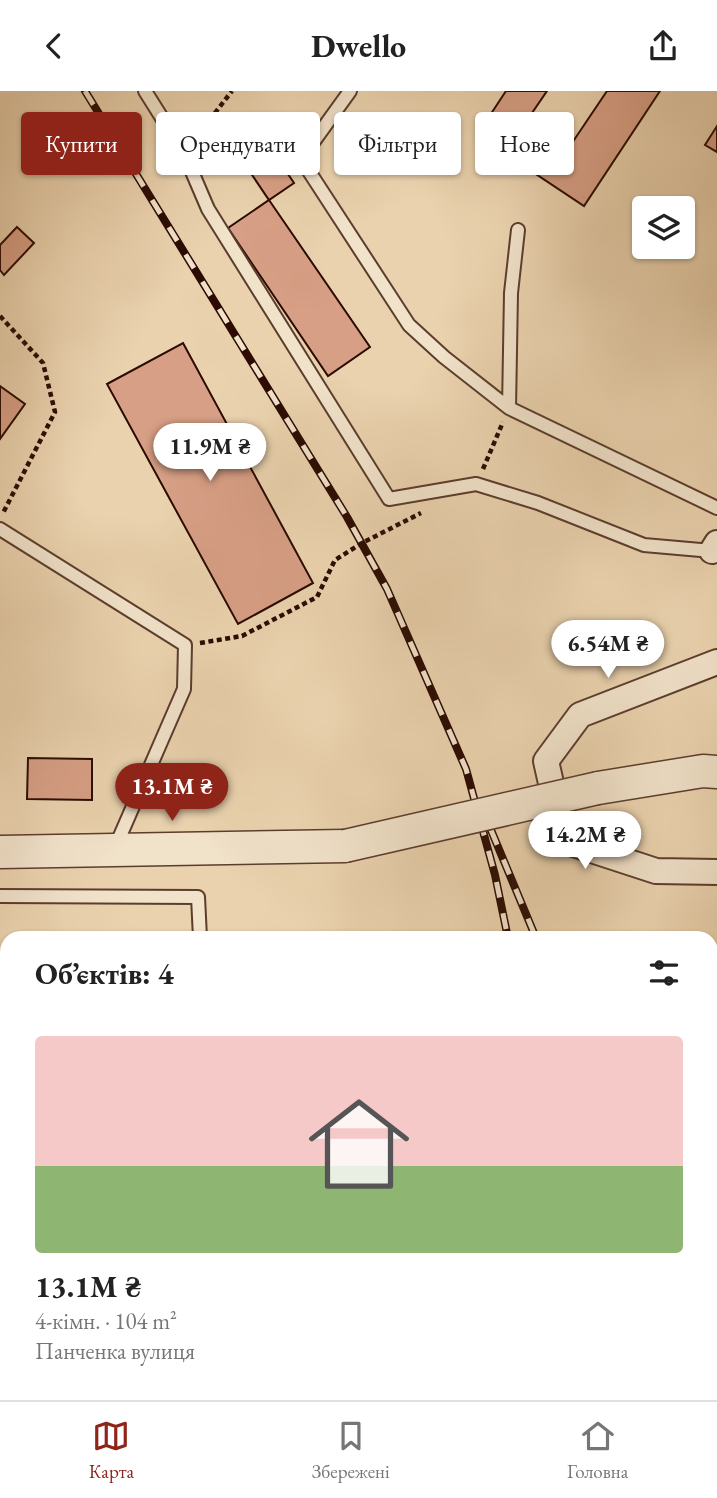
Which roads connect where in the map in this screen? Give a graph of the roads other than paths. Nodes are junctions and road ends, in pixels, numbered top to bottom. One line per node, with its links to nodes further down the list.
1 (145, 91): 7 (lane)
2 (350, 91): 4 (lane)
3 (518, 230): 4 (lane)
4 (509, 408): 5 (lane)
5 (717, 508)
6 (0, 529): 10 (lane)
7 (715, 547)
8 (717, 662): 12 (street)
9 (717, 772): 10 (street, bridge)
10 (114, 850): 11 (street)
11 (0, 852)
12 (717, 872)
13 (0, 896): 14 (lane)
14 (200, 931)

